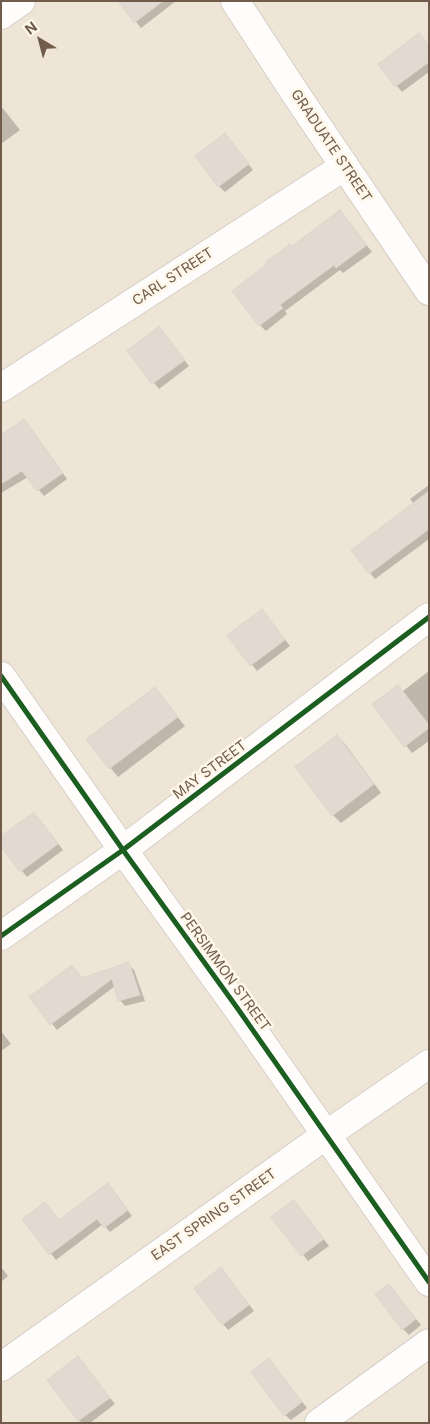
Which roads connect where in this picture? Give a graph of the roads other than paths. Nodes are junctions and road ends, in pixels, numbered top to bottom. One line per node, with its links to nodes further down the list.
1 (21, 1): 3 (street)
2 (235, 1): 4 (street, GRADUATE STREET)
3 (1, 15)
4 (345, 166): 5 (street, GRADUATE STREET); 6 (street, CARL STREET)
5 (429, 291)
6 (1, 388)
7 (429, 618): 9 (street, MAY STREET)
8 (1, 676): 9 (street, PERSIMMON STREET)
9 (123, 850): 10 (street, MAY STREET); 12 (street, PERSIMMON STREET)
10 (1, 936)
11 (429, 1064): 12 (street, EAST SPRING STREET)
12 (326, 1135): 13 (street, PERSIMMON STREET); 15 (street, EAST SPRING STREET)
13 (429, 1282)
14 (429, 1344): 16 (street)
15 (1, 1367)
16 (318, 1423)

